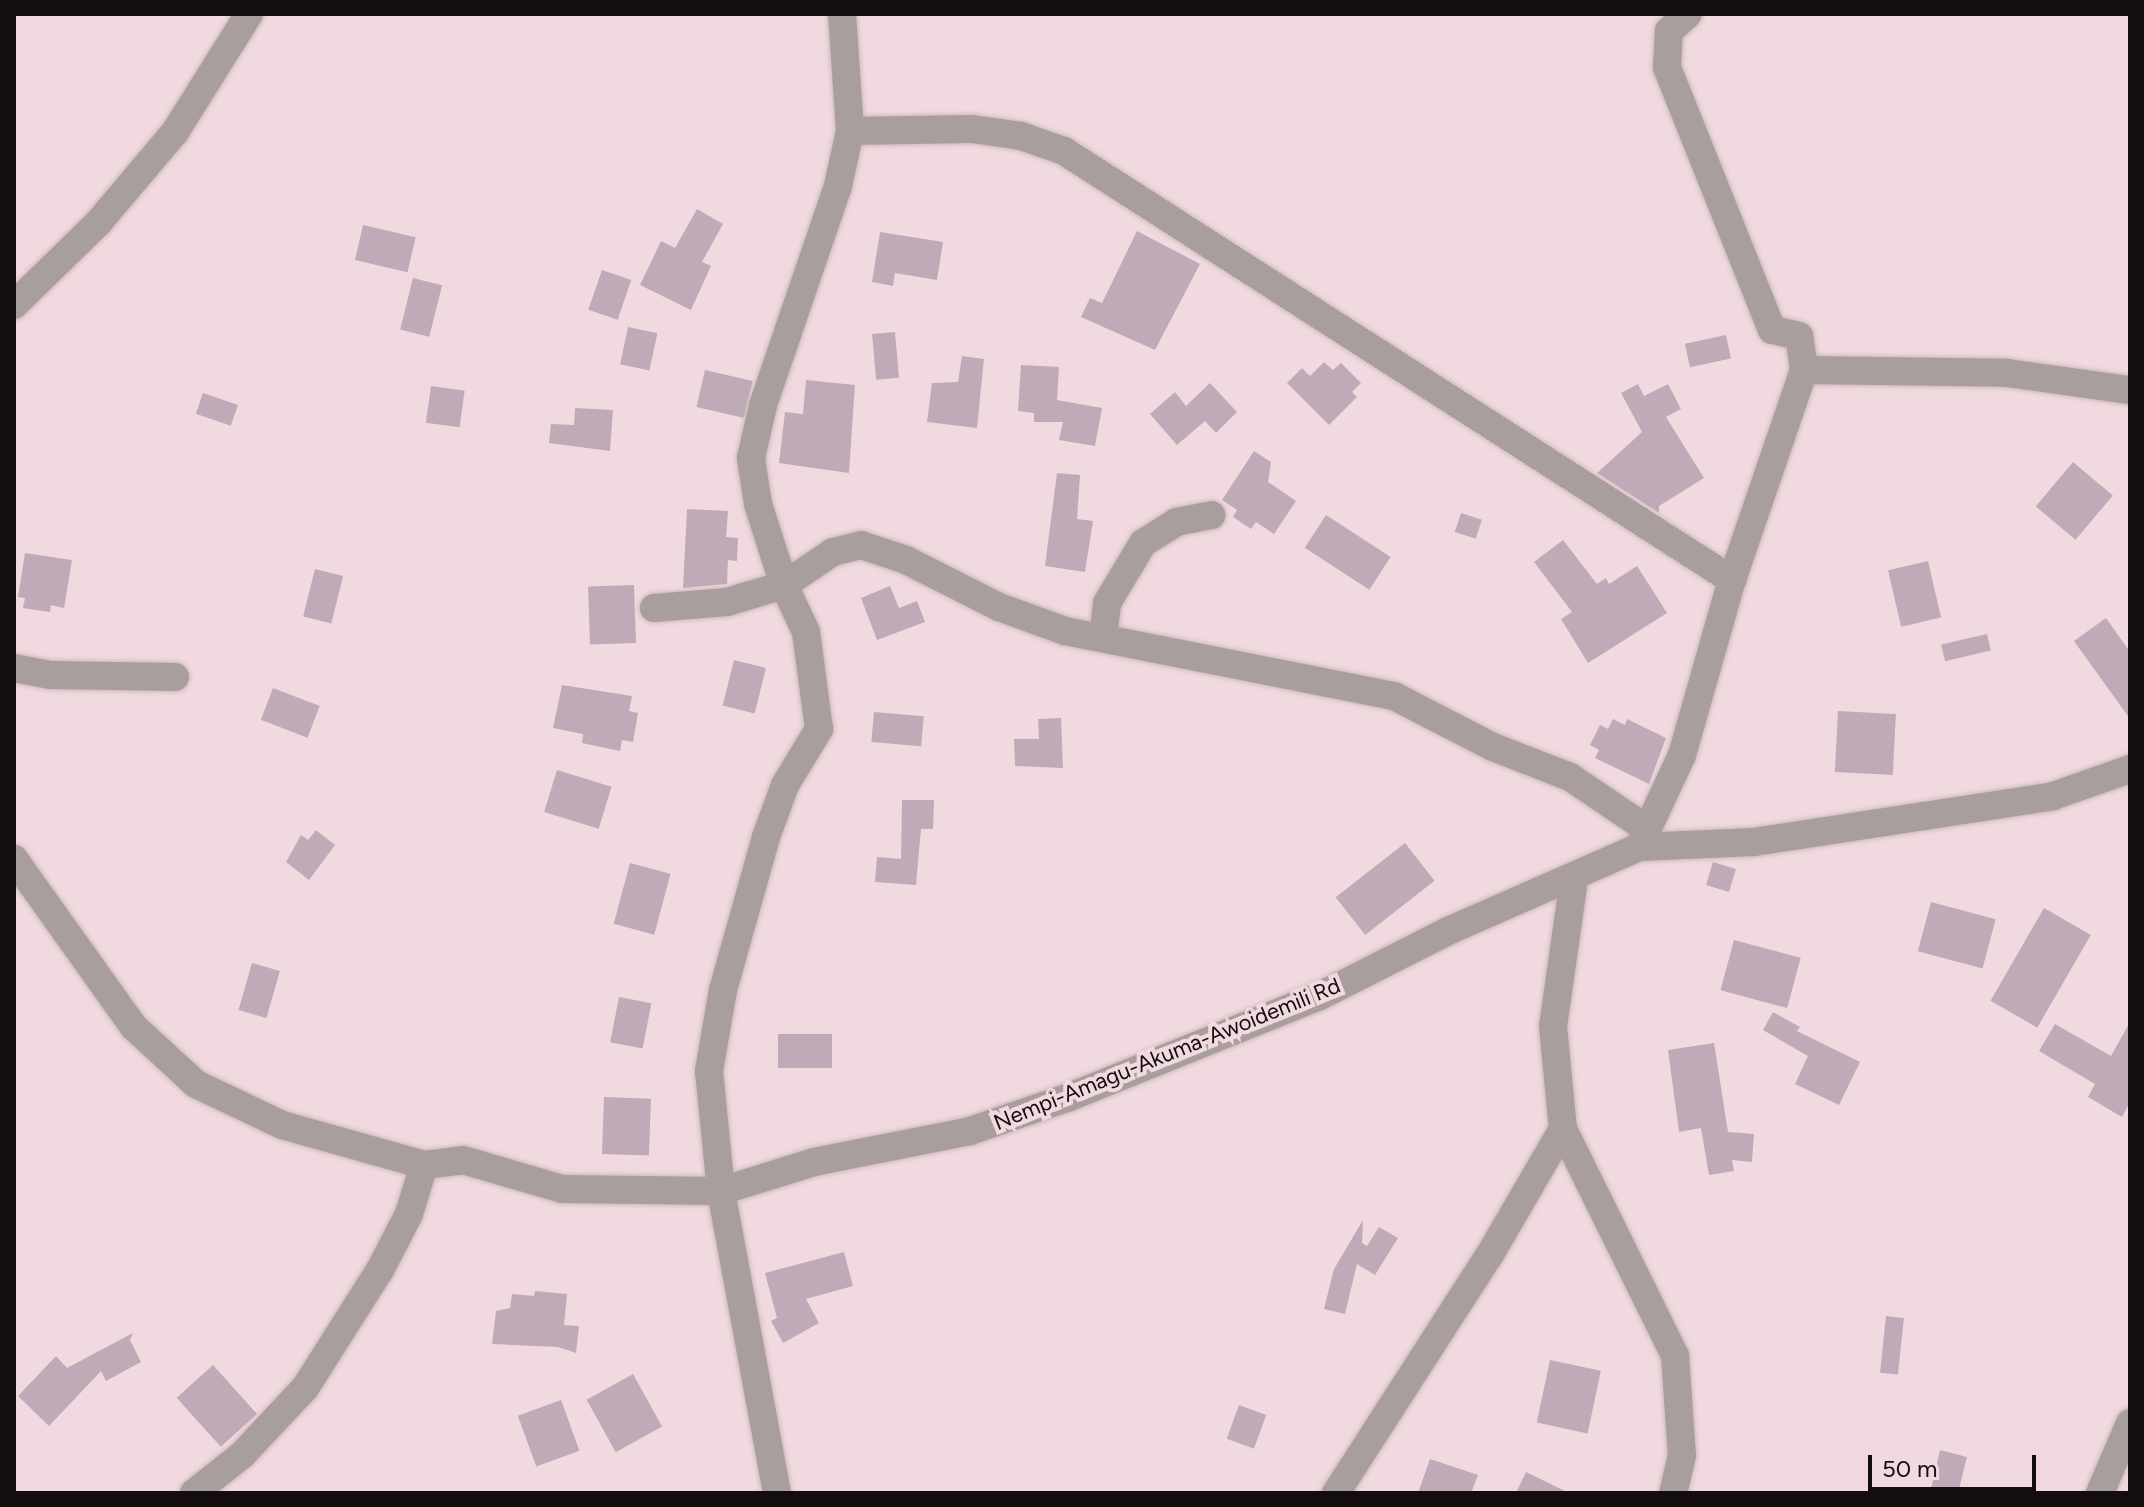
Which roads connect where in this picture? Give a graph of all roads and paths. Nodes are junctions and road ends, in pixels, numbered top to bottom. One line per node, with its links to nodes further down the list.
1 (249, 14): 5 (street)
2 (842, 14): 4 (street)
3 (1671, 20): 6 (street)
4 (850, 131): 9 (street); 10 (street)
5 (14, 305)
6 (1804, 370): 7 (street); 9 (street)
7 (2130, 390)
8 (1211, 515): 12 (street)
9 (1732, 580): 16 (street)
10 (784, 585): 11 (street); 12 (street); 21 (street)
11 (654, 608)
12 (1103, 637): 16 (street)
13 (14, 668): 14 (street)
14 (175, 677)
15 (2130, 769): 16 (street, Nempi-Amagu-Akuma-Awoidemili Rd)
16 (1643, 838): 18 (street, Nempi-Amagu-Akuma-Awoidemili Rd)
17 (14, 859): 20 (street, Nempi-Amagu-Akuma-Awoidemili Rd)
18 (1574, 879): 19 (street); 21 (street, Nempi-Amagu-Akuma-Awoidemili Rd)
19 (1563, 1129): 25 (street); 26 (street)
20 (424, 1165): 21 (street, Nempi-Amagu-Akuma-Awoidemili Rd); 23 (street)
21 (721, 1191): 24 (street)
22 (2130, 1423): 27 (street)
23 (194, 1493)
24 (777, 1493)
25 (1336, 1493)
26 (1673, 1493)
27 (2100, 1493)

